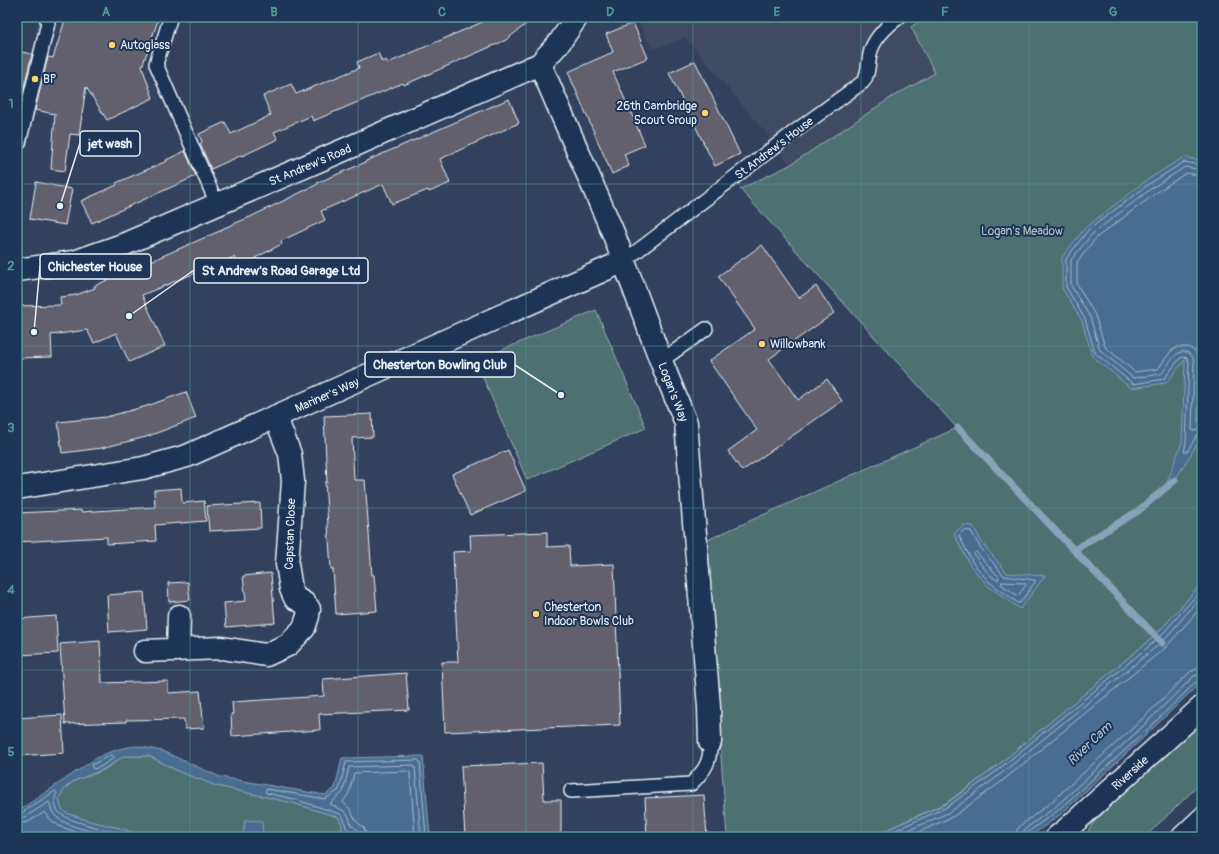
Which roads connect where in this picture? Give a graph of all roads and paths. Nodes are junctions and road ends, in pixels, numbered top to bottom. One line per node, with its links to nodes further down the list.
1 (46, 17): 6 (lane)
2 (578, 17): 5 (street, St Andrew's Road)
3 (899, 17): 8 (lane, St Andrew's House)
4 (170, 19): 7 (lane)
5 (540, 64): 7 (street, St Andrew's Road); 8 (street, Logan's Way)
6 (17, 144)
7 (217, 204): 9 (street, St Andrew's Road)
8 (624, 261): 11 (street, Logan's Way); 12 (street, Mariner's Way)
9 (18, 270)
10 (706, 329): 11 (lane)
11 (661, 361): 18 (street, Logan's Way)
12 (276, 418): 13 (street, Mariner's Way); 15 (street, Capstan Close)
13 (17, 488)
14 (179, 616): 15 (street)
15 (178, 650): 16 (street, Capstan Close)
16 (145, 651)
17 (1202, 707): 21 (street, Riverside)
18 (710, 742): 19 (lane)
19 (571, 791)
20 (1202, 819): 22 (street)
21 (1066, 834)
22 (1183, 837)

